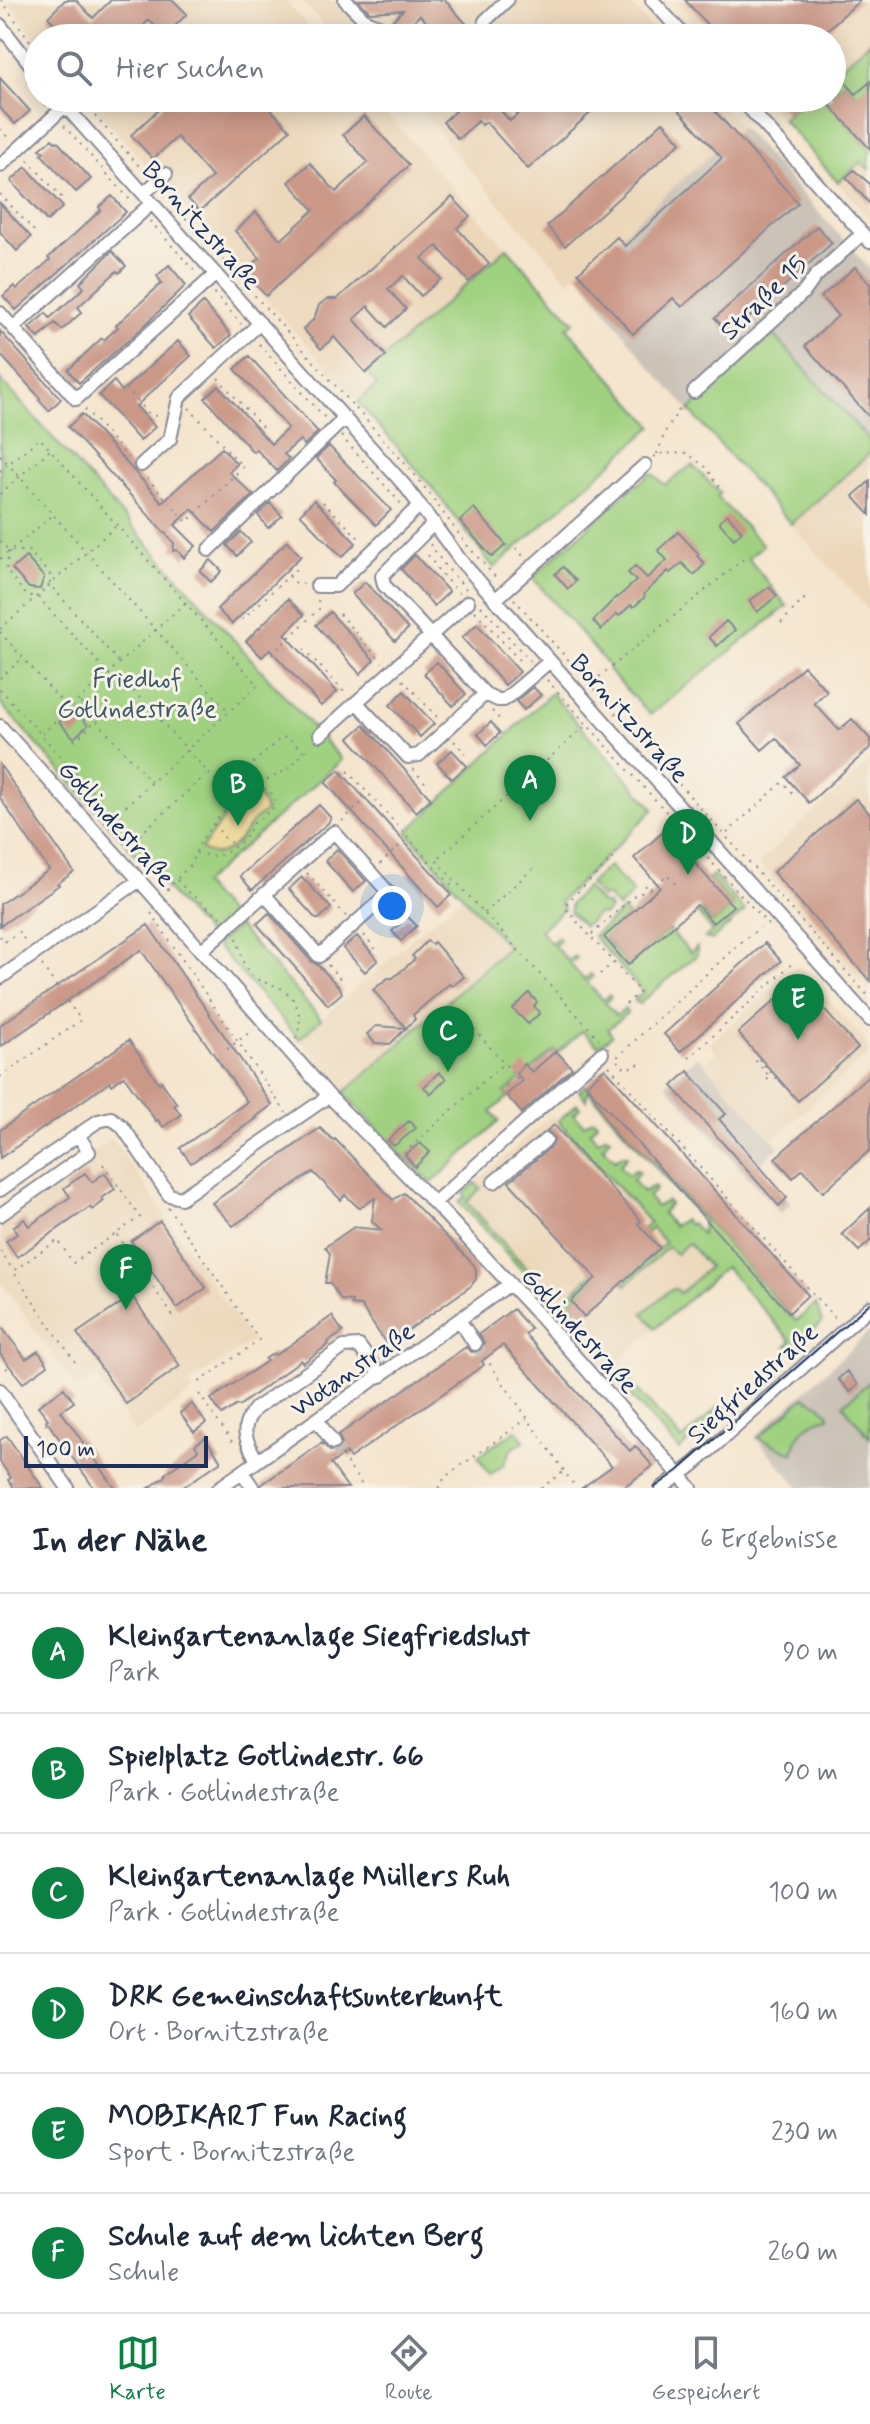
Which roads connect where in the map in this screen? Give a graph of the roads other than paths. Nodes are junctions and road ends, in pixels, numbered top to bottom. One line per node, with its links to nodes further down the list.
1 (345, 0): 5 (street)
2 (507, 0): 4 (street)
3 (652, 0): 6 (street)
4 (485, 21)
5 (373, 24)
6 (673, 24)
7 (0, 25): 8 (street)
8 (24, 56)
9 (52, 112): 12 (street)
10 (70, 112): 14 (street, Bornitzstraße)
11 (753, 112): 15 (street)
12 (0, 166)
13 (166, 174): 14 (street)
14 (148, 198): 16 (street, Bornitzstraße); 19 (street)
15 (866, 238): 20 (street, Straße 15)
16 (216, 274): 18 (street, Bornitzstraße); 19 (street)
17 (0, 313): 19 (street)
18 (260, 323): 21 (street, Bornitzstraße); 22 (street)
19 (13, 328)
20 (694, 392)
21 (345, 418): 24 (street, Bornitzstraße); 26 (street)
22 (141, 465)
23 (645, 465): 28 (street)
24 (420, 505): 25 (street, Bornitzstraße); 27 (street)
25 (434, 523): 28 (street, Bornitzstraße); 30 (street)
26 (209, 550)
27 (317, 586)
28 (495, 600): 31 (street, Bornitzstraße)
29 (468, 602): 30 (street)
30 (431, 636): 32 (street); 33 (street)
31 (550, 661): 32 (street, Bornitzstraße); 40 (street, Bornitzstraße)
32 (485, 694): 33 (street)
33 (352, 699): 35 (street)
34 (0, 726): 36 (street, Gotlindestraße)
35 (320, 735)
36 (140, 880): 38 (street, Gotlindestraße); 39 (street)
37 (264, 894): 37 (street); 38 (street)
38 (201, 951): 42 (street, Gotlindestraße)
39 (0, 978)
40 (870, 1020)
41 (604, 1058): 47 (street)
42 (329, 1096): 43 (street); 47 (street, Gotlindestraße)
43 (78, 1135): 46 (street); 48 (street)
44 (546, 1140): 45 (street)
45 (494, 1182)
46 (0, 1190)
47 (434, 1203): 49 (street, Gotlindestraße)
48 (0, 1215)
49 (510, 1284): 51 (street, Wotanstraße); 60 (street, Gotlindestraße)
50 (870, 1307): 60 (street, Siegfriedstraße)
51 (460, 1321): 52 (street); 53 (street, Wotanstraße)
52 (475, 1344)
53 (381, 1376): 57 (street, Wotanstraße); 59 (street)
54 (0, 1390): 55 (street)
55 (12, 1408): 56 (street); 61 (street)
56 (0, 1416)
57 (317, 1420): 58 (street); 59 (street, Wotanstraße)
58 (333, 1443)
59 (250, 1466): 62 (street, Wotanstraße); 63 (street)
60 (680, 1475): 64 (street, Siegfriedstraße); 65 (street, Gotlindestraße)
61 (68, 1488)
62 (219, 1488)
63 (253, 1488)
64 (662, 1488)
65 (691, 1488)

